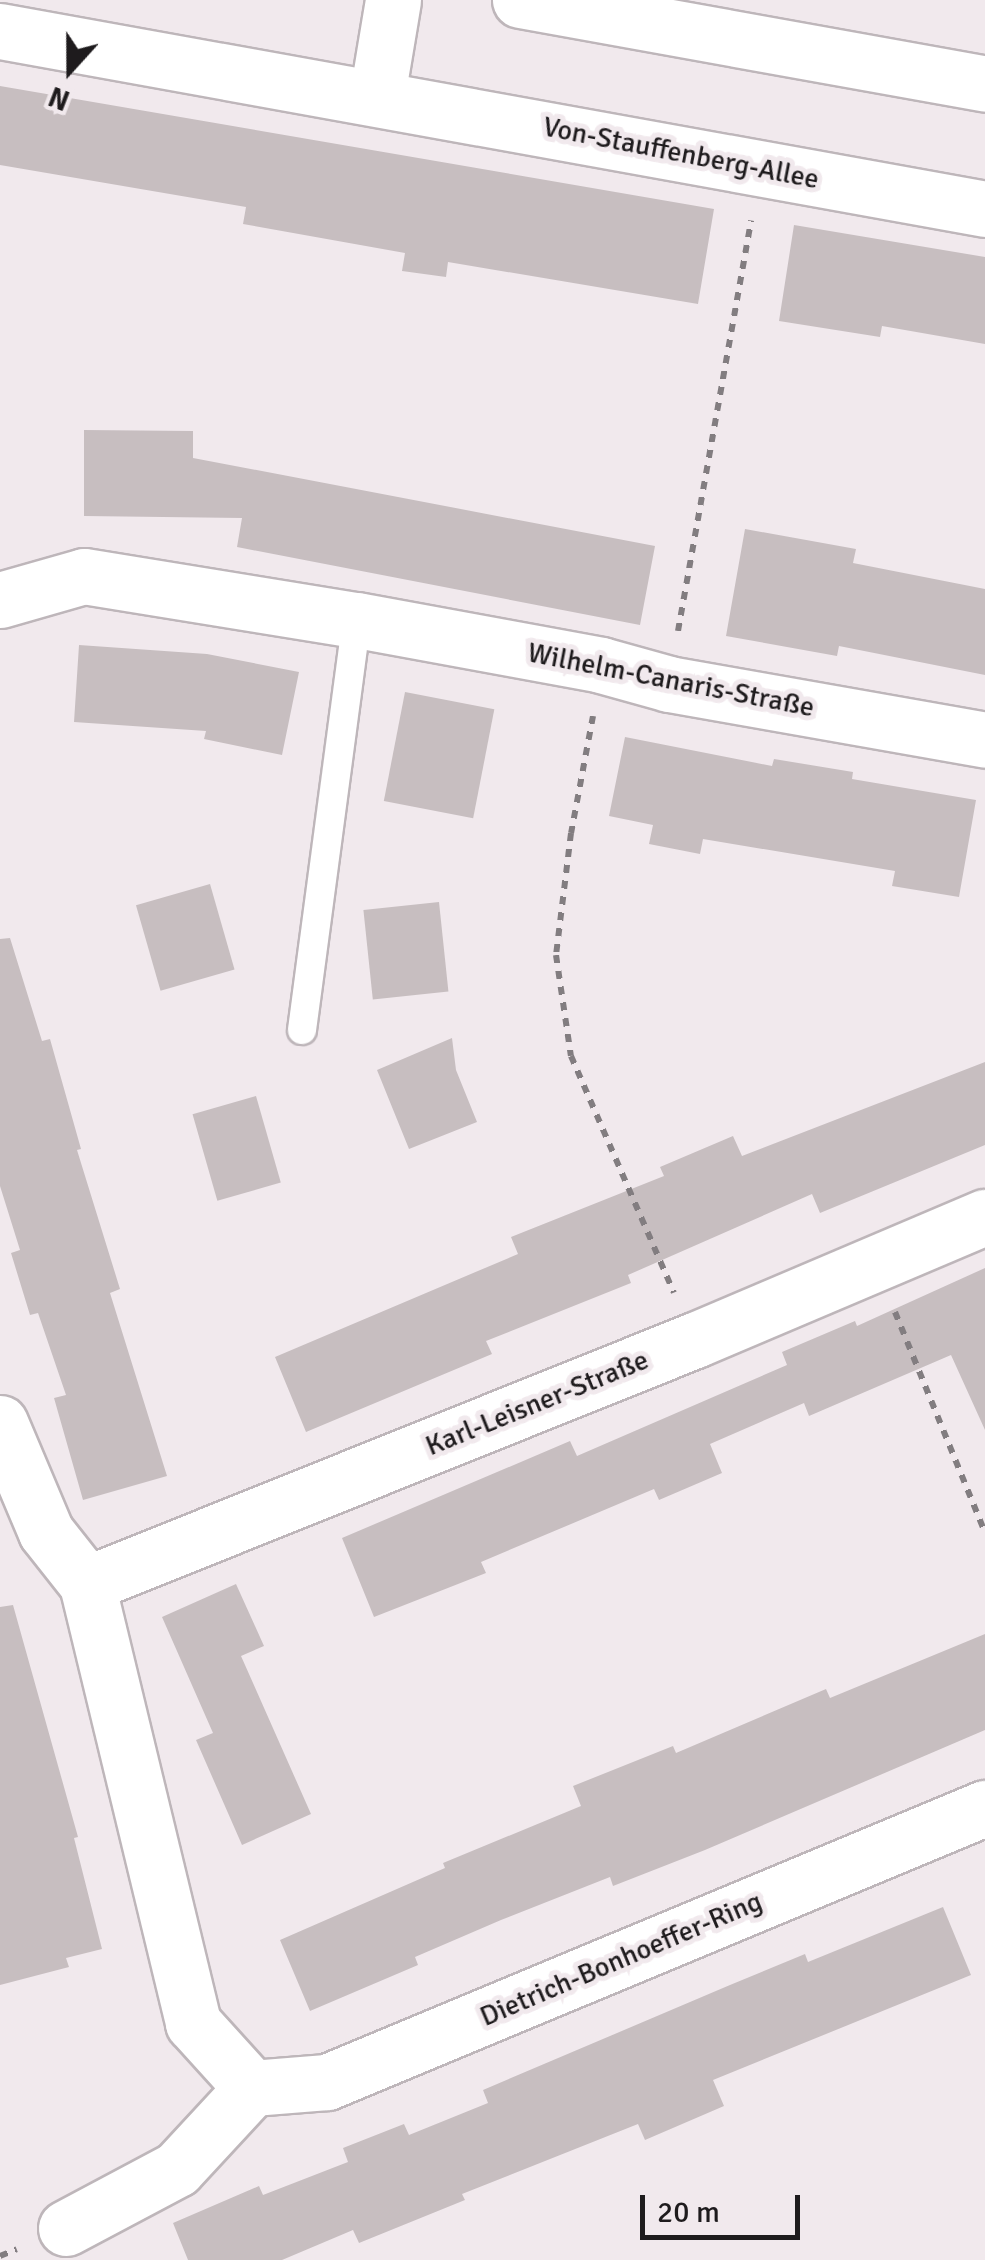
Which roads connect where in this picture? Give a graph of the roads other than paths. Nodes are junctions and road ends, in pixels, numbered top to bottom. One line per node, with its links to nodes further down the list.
1 (393, 0): 5 (street)
2 (520, 0): 4 (street)
3 (0, 31): 5 (street, Von-Stauffenberg-Allee)
4 (985, 84)
5 (377, 96): 6 (street, Von-Stauffenberg-Allee)
6 (985, 209)
7 (0, 600): 8 (street, Wilhelm-Canaris-Straße)
8 (357, 620): 9 (street, Wilhelm-Canaris-Straße); 10 (lane)
9 (985, 740)
10 (302, 1030)
11 (985, 1218): 13 (street, Karl-Leisner-Straße)
12 (0, 1423): 13 (street)
13 (87, 1584): 15 (street)
14 (985, 1808): 15 (street, Dietrich-Bonhoeffer-Ring)
15 (252, 2088): 16 (street)
16 (66, 2228)

